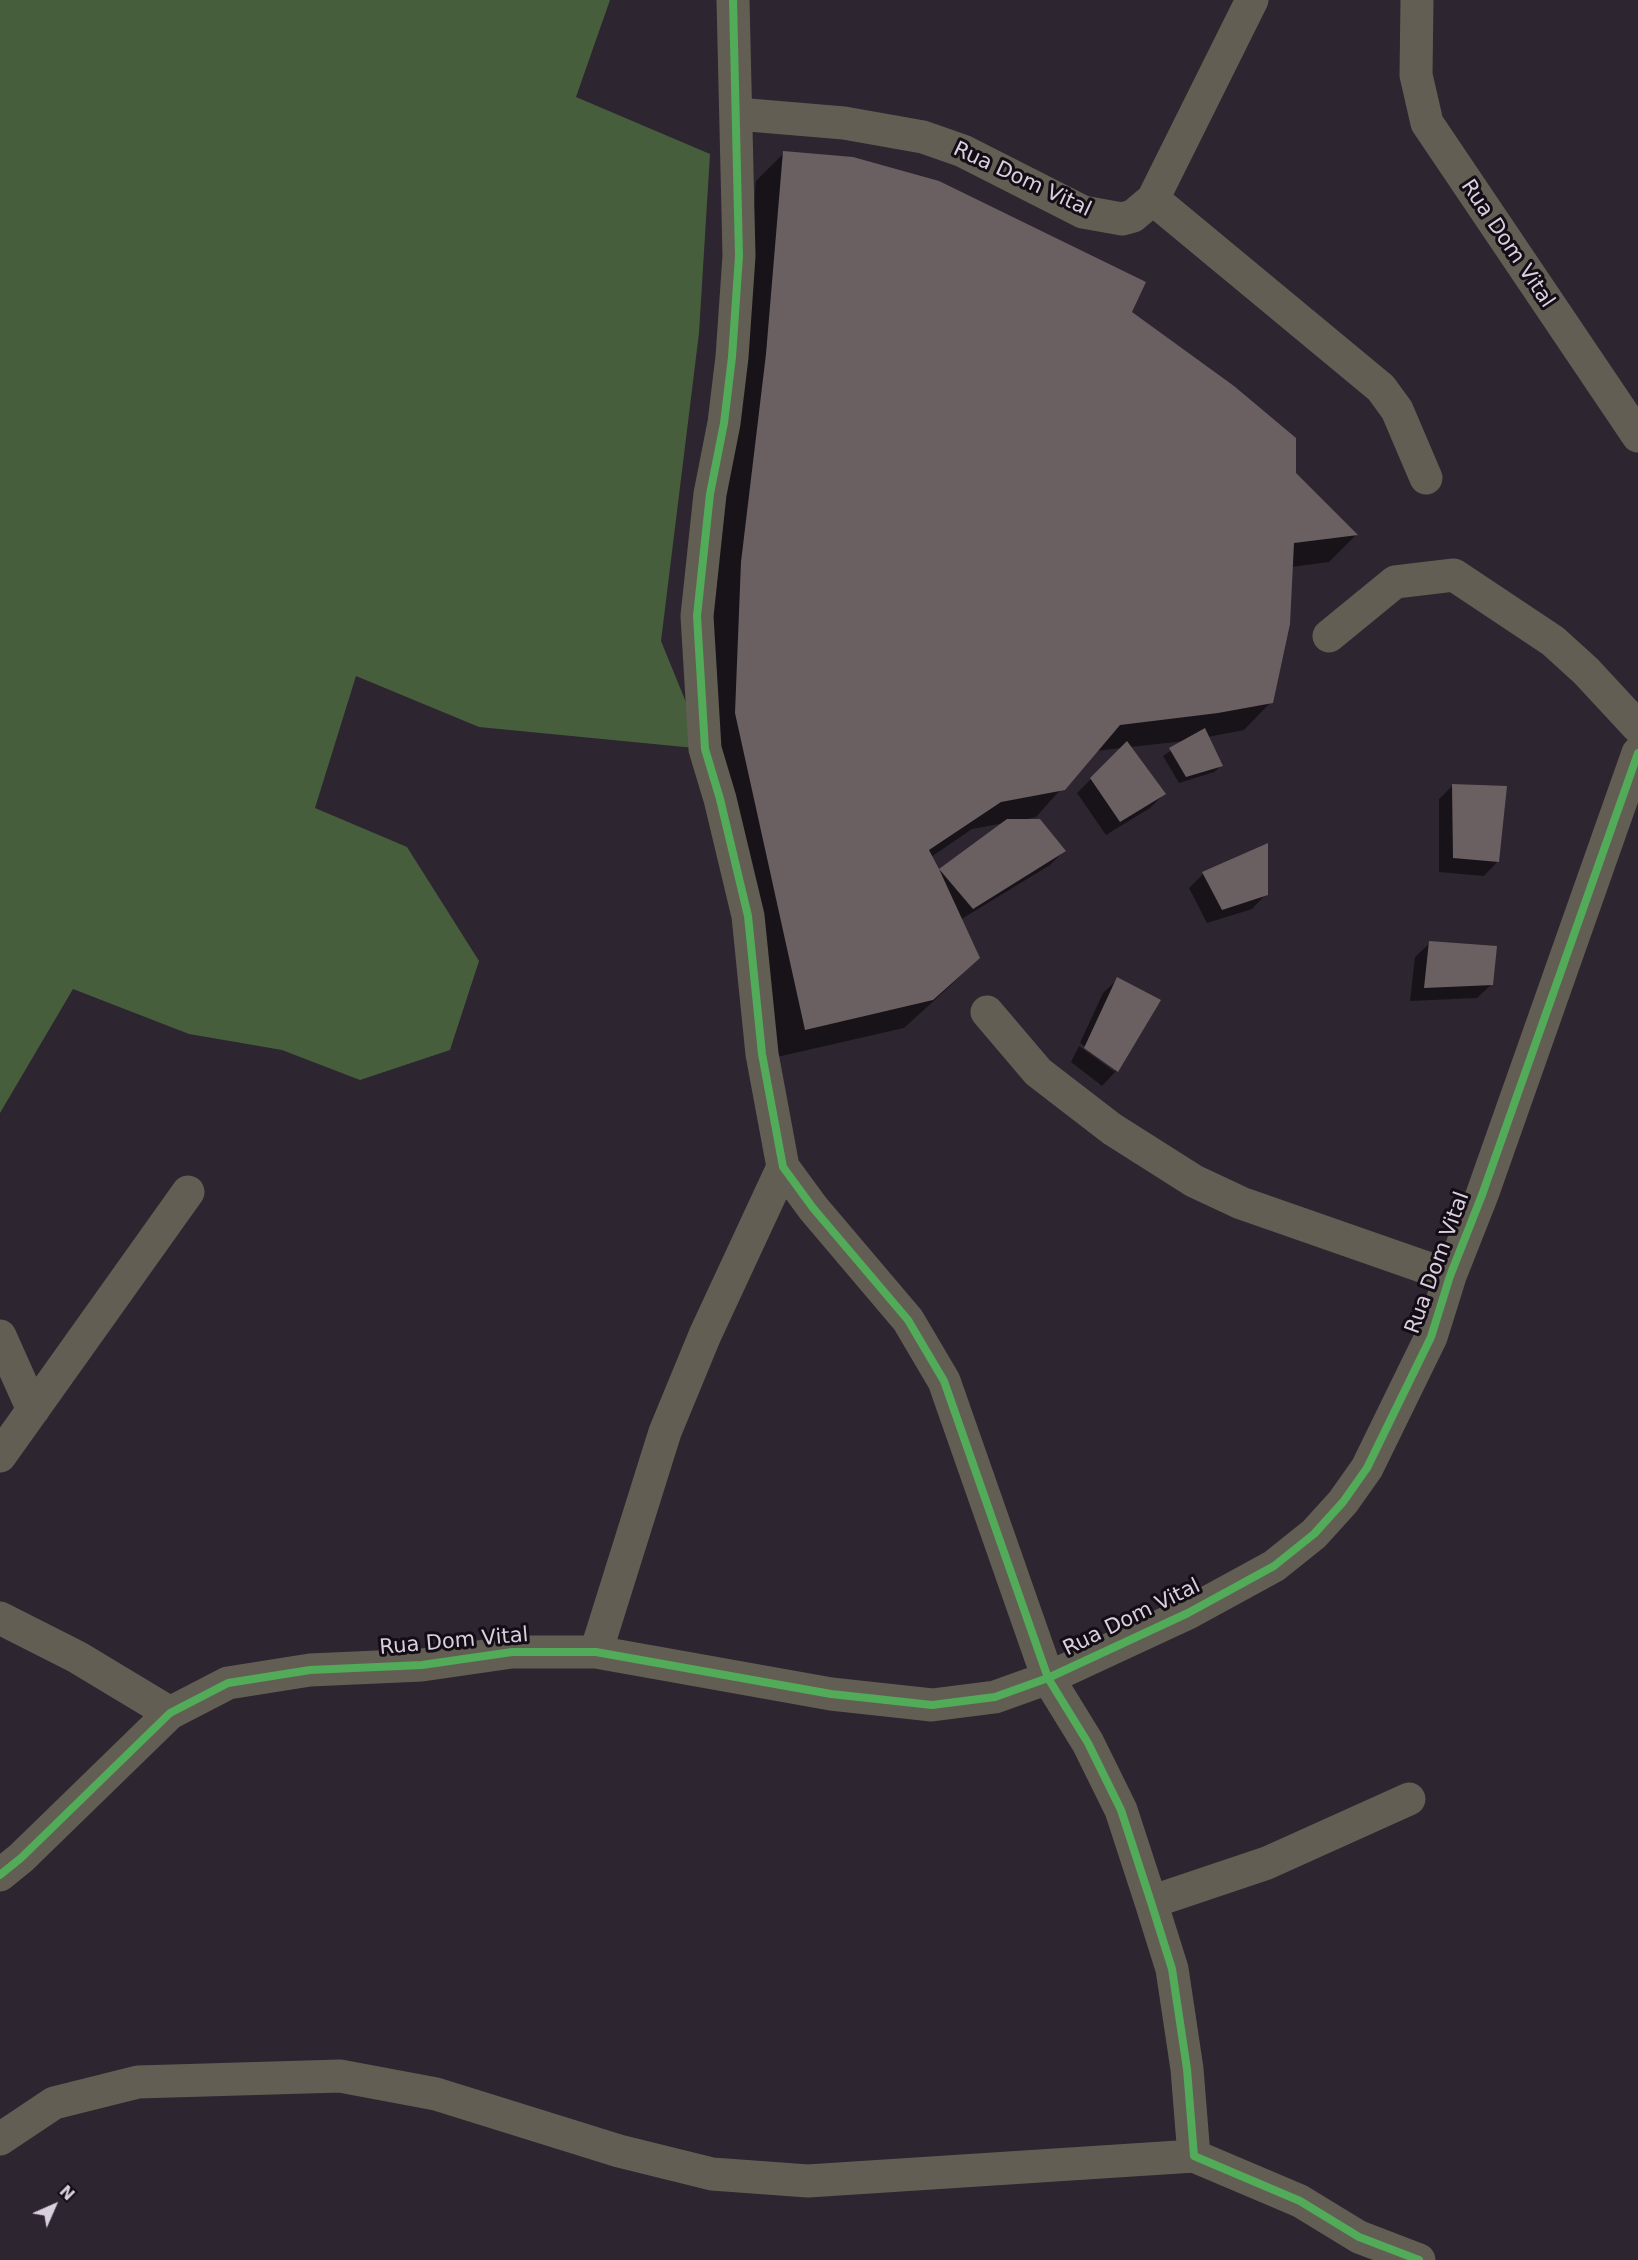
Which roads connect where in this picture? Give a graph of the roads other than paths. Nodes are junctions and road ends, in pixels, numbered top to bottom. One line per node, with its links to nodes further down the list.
1 (733, 0): 4 (street)
2 (1252, 0): 5 (street, Rua Dom Vital)
3 (1417, 0): 6 (street, Rua Dom Vital)
4 (737, 114): 5 (street, Rua Dom Vital); 12 (street)
5 (1153, 199): 7 (street)
6 (1637, 433)
7 (1426, 478)
8 (1329, 636): 9 (street)
9 (1638, 727)
10 (1638, 753): 14 (street, Rua Dom Vital)
11 (987, 1012): 14 (street)
12 (783, 1167): 19 (street); 20 (street)
13 (188, 1192): 16 (street)
14 (1450, 1276): 20 (street, Rua Dom Vital)
15 (0, 1336): 16 (street)
16 (33, 1410): 17 (street)
17 (0, 1456)
18 (0, 1618): 21 (street)
19 (596, 1652): 20 (street, Rua Dom Vital); 21 (street, Rua Dom Vital)
20 (1048, 1678): 24 (street)
21 (170, 1713): 23 (street, Rua Dom Vital)
22 (1409, 1799): 24 (street)
23 (0, 1875)
24 (1151, 1902): 26 (street)
25 (0, 2139): 26 (street)
26 (1194, 2156): 27 (street)
27 (1419, 2260)

